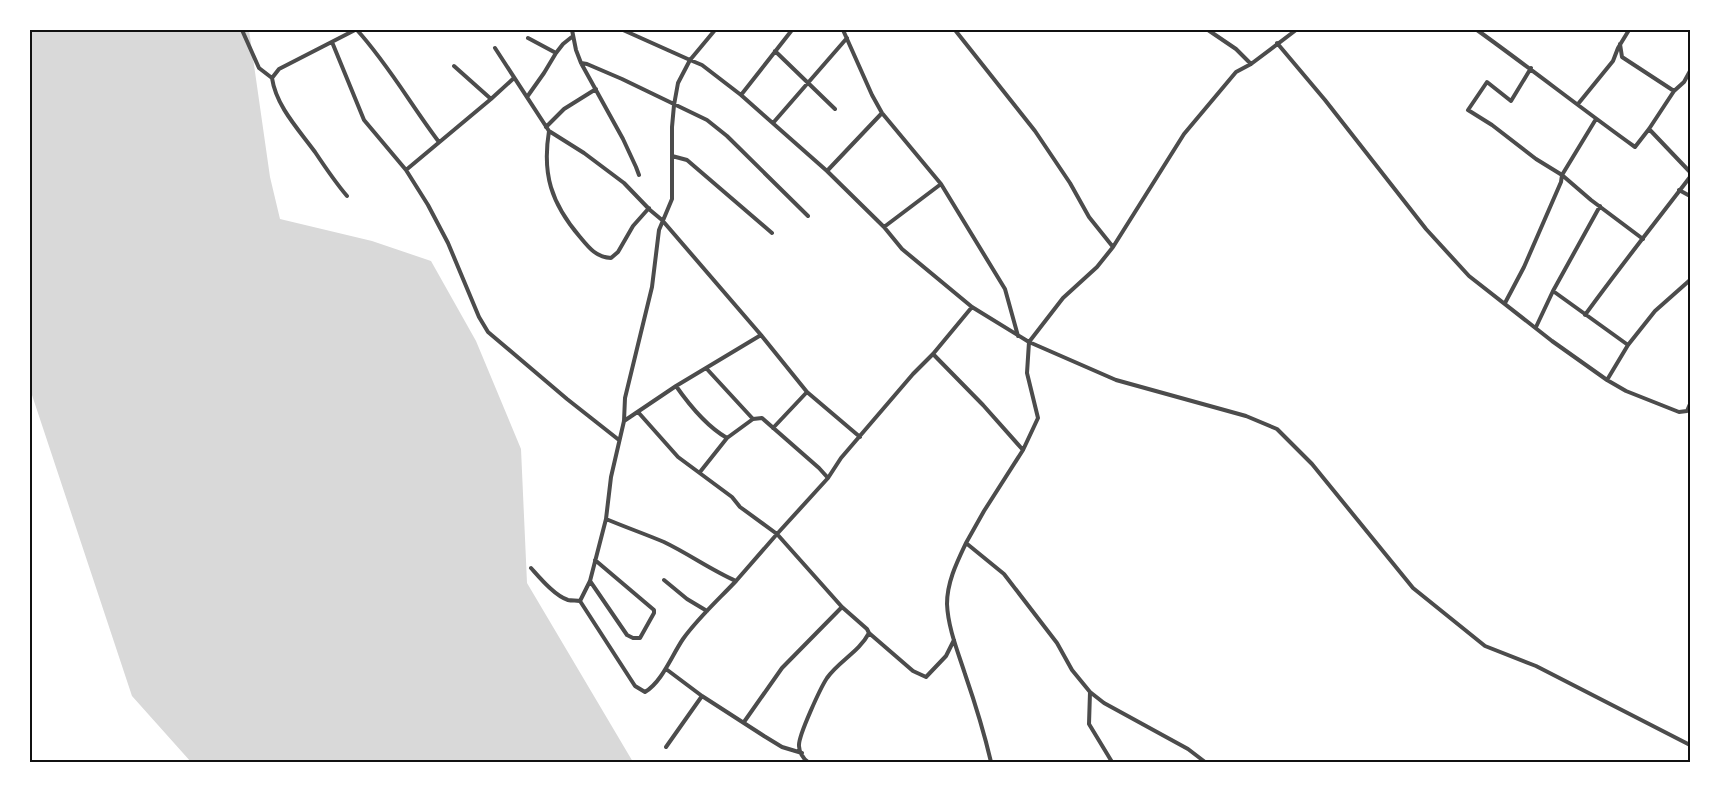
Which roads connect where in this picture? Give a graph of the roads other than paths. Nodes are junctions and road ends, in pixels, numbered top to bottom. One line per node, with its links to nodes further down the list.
1 (242, 30): 28 (street)
2 (356, 30): 16 (street); 44 (street)
3 (572, 30): 13 (street)
4 (623, 30): 22 (street)
5 (715, 30): 22 (street)
6 (792, 30): 20 (street)
7 (843, 30): 15 (street)
8 (955, 30): 63 (street)
9 (1208, 30): 24 (street)
10 (1296, 30): 17 (street)
11 (1477, 30): 26 (street)
12 (1629, 30): 18 (street)
13 (573, 36): 21 (street); 23 (street)
14 (528, 38): 21 (street)
15 (847, 38): 30 (street); 39 (street)
16 (332, 42): 28 (street); 46 (street)
17 (1277, 43): 24 (street); 66 (street)
18 (1620, 44): 32 (street); 36 (street)
19 (495, 48): 29 (street)
20 (775, 51): 30 (street); 33 (street)
21 (556, 54): 34 (street)
22 (690, 60): 33 (street); 37 (street)
23 (581, 63): 31 (street); 37 (street)
24 (1251, 64): 63 (street)
25 (454, 66): 35 (street)
26 (1531, 68): 36 (street); 49 (street)
27 (1690, 71): 32 (street)
28 (272, 78): 54 (street)
29 (514, 78): 34 (street); 35 (street)
30 (807, 82): 38 (street); 41 (street)
31 (596, 89): 42 (street); 50 (street)
32 (1674, 91): 43 (street)
33 (742, 95): 41 (street)
34 (527, 97): 42 (street)
35 (491, 100): 44 (street)
36 (1578, 104): 40 (street)
37 (674, 105): 45 (street); 58 (street)
38 (835, 109)
39 (882, 113): 47 (street); 52 (street)
40 (1596, 119): 43 (street); 49 (street)
41 (773, 123): 47 (street)
42 (548, 129): 57 (street); 57 (street)
43 (1649, 129): 48 (street)
44 (439, 142): 46 (street)
45 (672, 156): 59 (street); 61 (street)
46 (406, 170): 87 (street)
47 (827, 170): 60 (street)
48 (1690, 172)
49 (1562, 174): 56 (street); 66 (street)
50 (639, 175)
51 (1690, 177): 53 (street)
52 (941, 184): 60 (street); 71 (street)
53 (1679, 190): 55 (street); 62 (street)
54 (347, 196)
55 (1690, 196)
56 (1600, 206): 62 (street); 65 (street)
57 (649, 208): 59 (street)
58 (808, 216)
59 (662, 220): 70 (street); 83 (street)
60 (884, 227): 67 (street)
61 (772, 233)
62 (1643, 239): 68 (street)
63 (1113, 247): 72 (street)
64 (1690, 280): 73 (street)
65 (1553, 291): 68 (street); 69 (street)
66 (1505, 303): 69 (street)
67 (972, 307): 71 (street); 74 (street)
68 (1585, 314): 73 (street)
69 (1536, 327): 77 (street)
70 (761, 335): 75 (street); 79 (street)
71 (1018, 336): 72 (street)
72 (1029, 342): 88 (street); 108 (street)
73 (1628, 345): 77 (street)
74 (933, 354): 85 (street); 88 (street)
75 (706, 368): 78 (street); 82 (street)
76 (1599, 373): 77 (street)
77 (1607, 380): 80 (street)
78 (676, 386): 81 (street); 86 (street)
79 (806, 392): 84 (street); 85 (street)
80 (1690, 404)
81 (638, 412): 83 (street); 89 (street)
82 (754, 419): 84 (street); 86 (street)
83 (624, 421): 87 (street)
84 (773, 428): 90 (street)
85 (860, 437): 90 (street)
86 (727, 438): 89 (street)
87 (619, 440): 91 (street)
88 (1023, 450): 93 (street)
89 (700, 472): 92 (street)
90 (828, 478): 92 (street)
91 (606, 519): 94 (street); 98 (street)
92 (777, 534): 98 (street); 100 (street)
93 (966, 542): 103 (street); 105 (street)
94 (595, 560): 97 (street); 97 (street)
95 (531, 568): 99 (street)
96 (664, 580): 101 (street)
97 (590, 581): 99 (street)
98 (736, 581): 101 (street)
99 (580, 601): 104 (street)
100 (842, 607): 102 (street); 107 (street)
101 (707, 611): 104 (street)
102 (869, 633): 103 (street); 110 (street)
103 (954, 640): 112 (street)
104 (666, 669): 106 (street)
105 (1090, 692): 113 (street); 114 (street)
106 (702, 696): 107 (street); 109 (street)
107 (744, 722): 110 (street)
108 (1690, 745)
109 (666, 747)
110 (802, 754): 111 (street)
111 (808, 762)
112 (991, 762)
113 (1112, 762)
114 (1205, 762)

